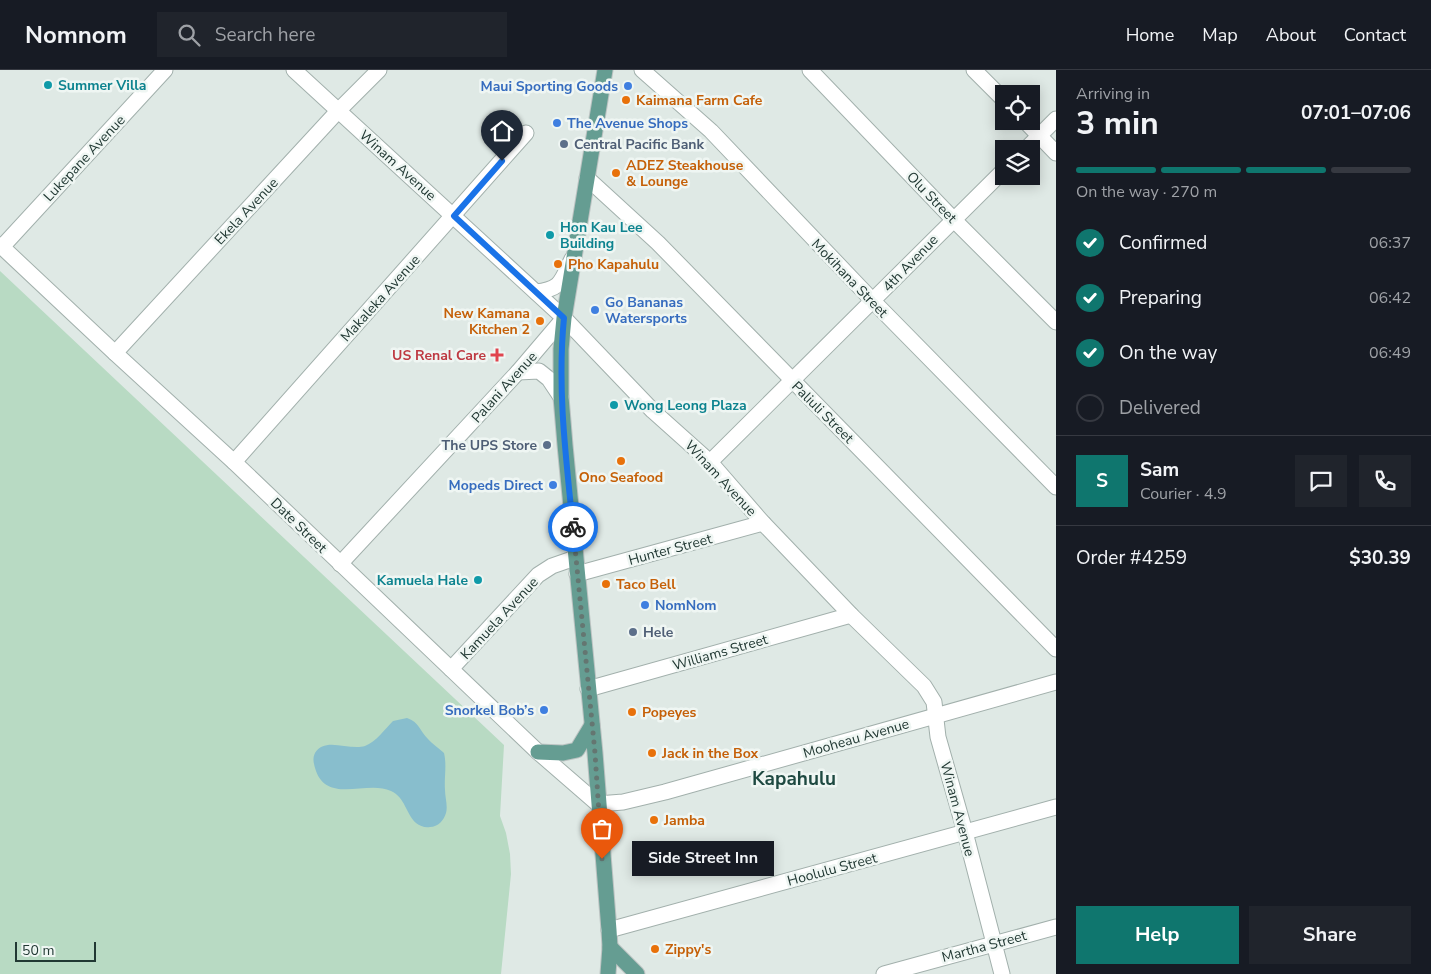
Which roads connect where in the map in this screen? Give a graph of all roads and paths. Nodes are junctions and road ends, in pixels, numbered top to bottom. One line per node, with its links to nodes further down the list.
1 (165, 70): 20 (street, Lukepane Avenue)
2 (294, 70): 9 (street, Winam Avenue)
3 (379, 70): 9 (street, Ekela Avenue)
4 (605, 70): 16 (main road)
5 (642, 70): 23 (street, Mokihana Street)
6 (810, 70): 19 (street, Olu Street)
7 (974, 70): 8 (street)
8 (995, 91)
9 (338, 111): 18 (street, Winam Avenue); 26 (street, Ekela Avenue)
10 (1056, 119): 13 (street)
11 (1033, 130): 13 (street)
12 (526, 133): 18 (street, Makaleka Avenue)
13 (1039, 136): 14 (street); 15 (street)
14 (1035, 140)
15 (1056, 153)
16 (588, 178): 21 (main road); 28 (street, Paliuli Street)
17 (995, 179): 19 (street, 4th Avenue)
18 (454, 216): 22 (street, Winam Avenue); 30 (street, Makaleka Avenue)
19 (953, 219): 23 (street, 4th Avenue); 25 (street, Olu Street)
20 (1, 246): 26 (street, Date Street)
21 (575, 252): 22 (street); 24 (main road)
22 (536, 292): 24 (street, Winam Avenue)
23 (872, 301): 28 (street, 4th Avenue); 32 (street, Mokihana Street)
24 (564, 318): 27 (street, Palani Avenue); 29 (main road); 31 (street, Winam Avenue)
25 (1056, 322)
26 (114, 353): 30 (street, Date Street)
27 (518, 372): 29 (street); 35 (street, Palani Avenue)
28 (792, 381): 31 (street, 4th Avenue); 38 (street, Paliuli Street)
29 (562, 397): 34 (main road)
30 (234, 462): 35 (street, Date Street)
31 (710, 462): 33 (street, Winam Avenue)
32 (1056, 487)
33 (763, 523): 36 (street, Hunter Street); 37 (street, Winam Avenue)
34 (576, 558): 36 (main road); 39 (street, Kamuela Avenue)
35 (340, 564): 39 (street, Date Street)
36 (577, 574): 41 (main road)
37 (851, 615): 41 (street, Williams Street); 42 (street, Winam Avenue)
38 (1056, 649)
39 (451, 669): 44 (street, Date Street)
40 (1056, 682): 42 (street, Mooheau Avenue)
41 (588, 689): 43 (main road)
42 (936, 716): 45 (street, Mooheau Avenue); 47 (street, Winam Avenue)
43 (592, 725): 44 (main road); 45 (main road)
44 (538, 752): 45 (street, Date Street)
45 (598, 804): 49 (main road)
46 (1056, 807): 47 (street, Hoolulu Street)
47 (965, 832): 49 (street, Hoolulu Street); 50 (street, Winam Avenue)
48 (1056, 926): 50 (street, Martha Street)
49 (609, 930): 51 (main road)
50 (993, 944): 54 (street, Martha Street); 55 (street, Winam Avenue)
51 (610, 946): 52 (main road); 53 (main road)
52 (608, 974)
53 (637, 974)
54 (884, 974)
55 (1002, 974)

